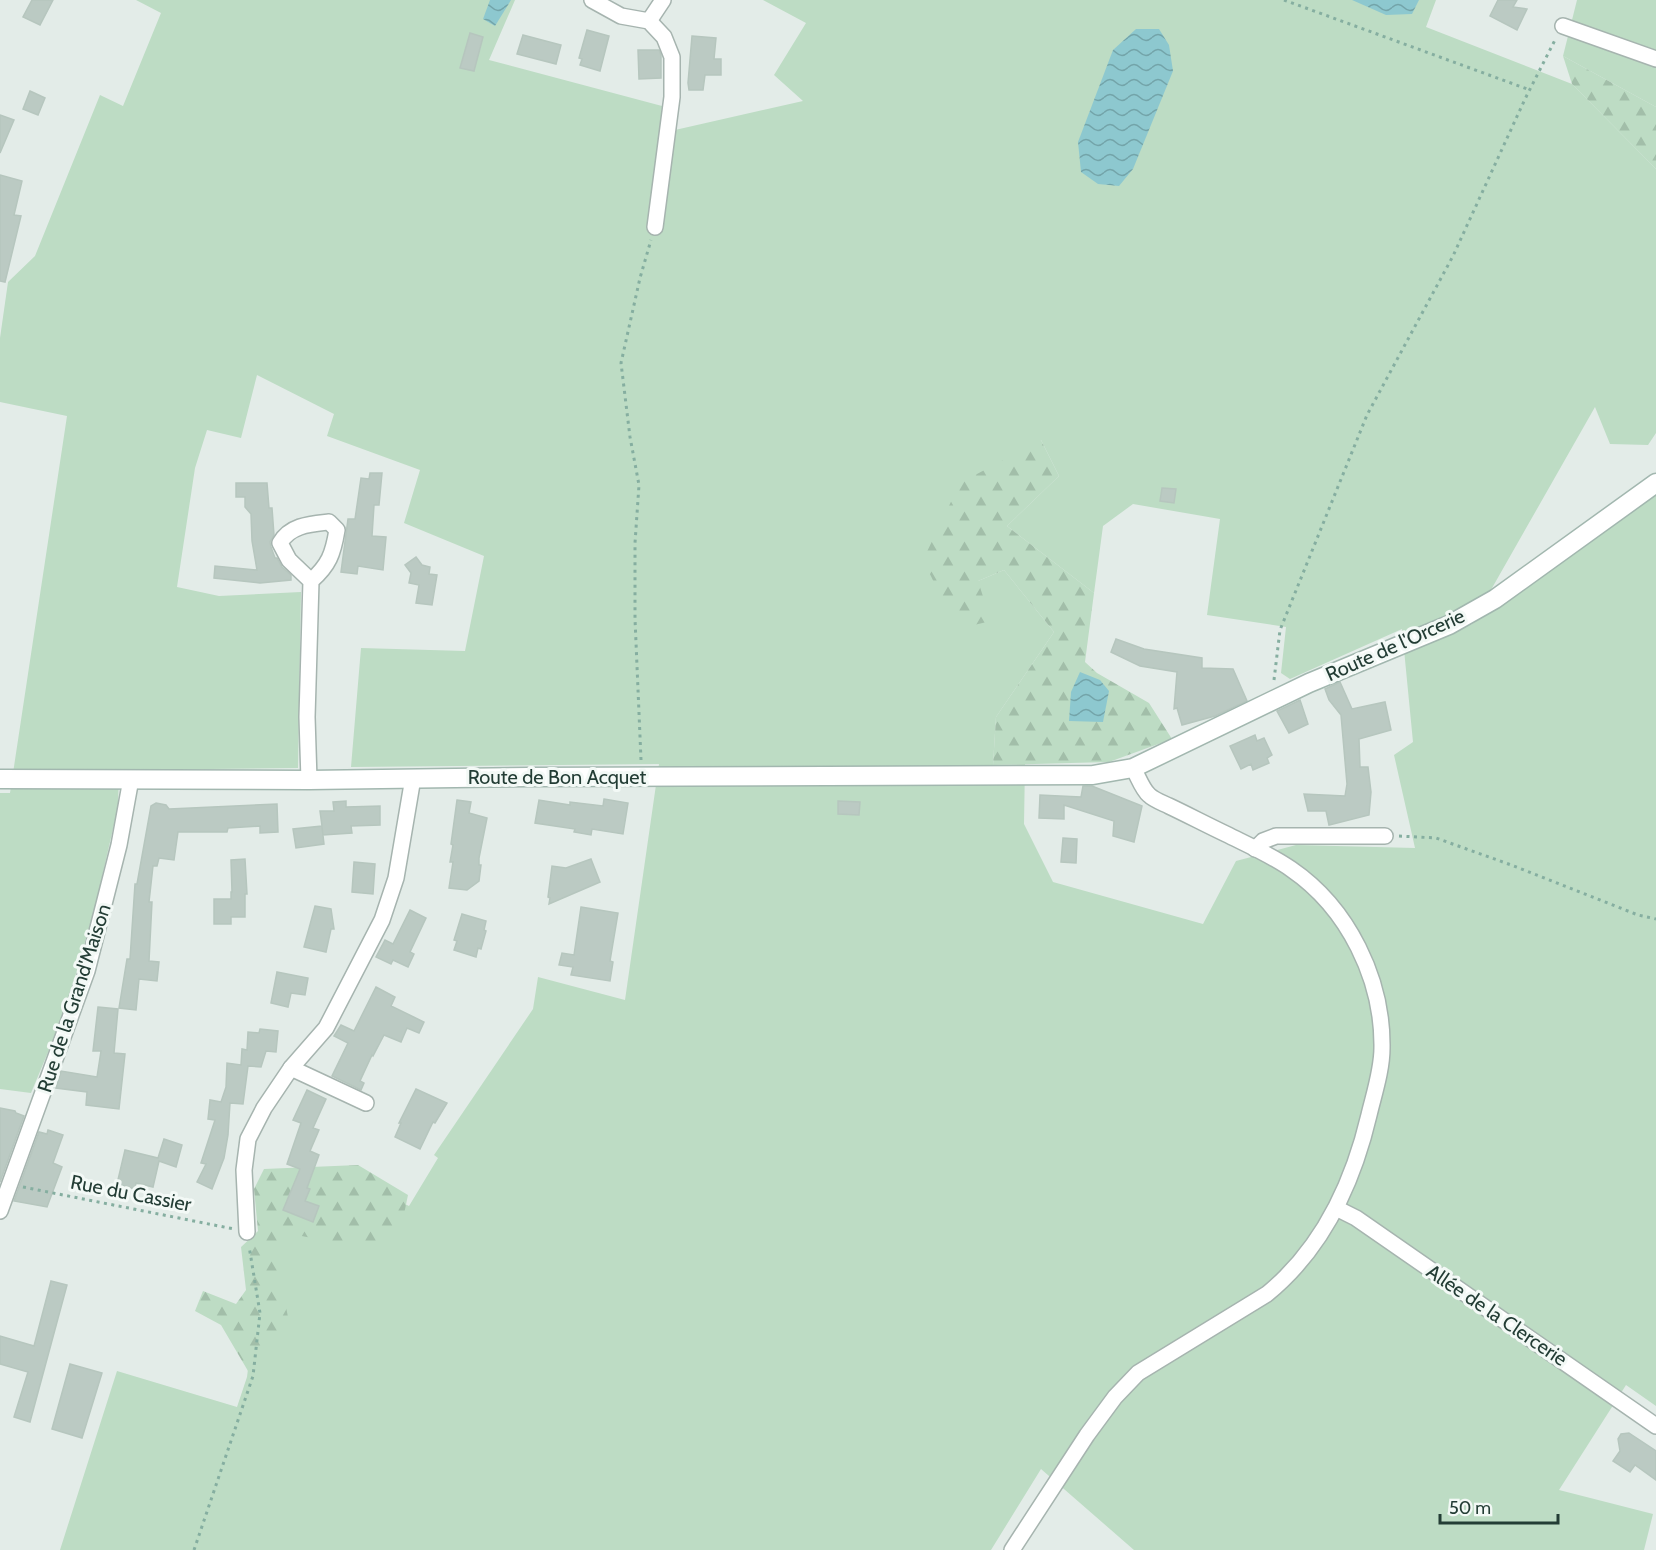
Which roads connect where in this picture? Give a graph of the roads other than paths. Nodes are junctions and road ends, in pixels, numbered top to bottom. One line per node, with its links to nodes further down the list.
1 (592, 0): 3 (street)
2 (663, 0): 3 (street)
3 (649, 21): 6 (street)
4 (1563, 26): 5 (street)
5 (1656, 59)
6 (655, 227)
7 (1656, 483): 9 (street, Route de l'Orcerie)
8 (311, 581): 14 (street)
9 (1133, 768): 10 (street, Route de l'Orcerie); 16 (street)
10 (1114, 772): 11 (street, Route de Bon Acquet)
11 (413, 778): 14 (street, Route de Bon Acquet); 17 (street)
12 (0, 779): 13 (street, Route de Bon Acquet)
13 (131, 779): 14 (street, Route de Bon Acquet); 20 (street, Rue de la Grand'Maison)
14 (309, 780)
15 (1385, 836): 16 (street)
16 (1255, 849): 19 (street)
17 (291, 1068): 18 (street); 21 (street)
18 (366, 1103)
19 (1336, 1208): 22 (street, Allée de la Clercerie); 23 (street)
20 (0, 1211)
21 (247, 1232)
22 (1656, 1426)
23 (1012, 1550)

